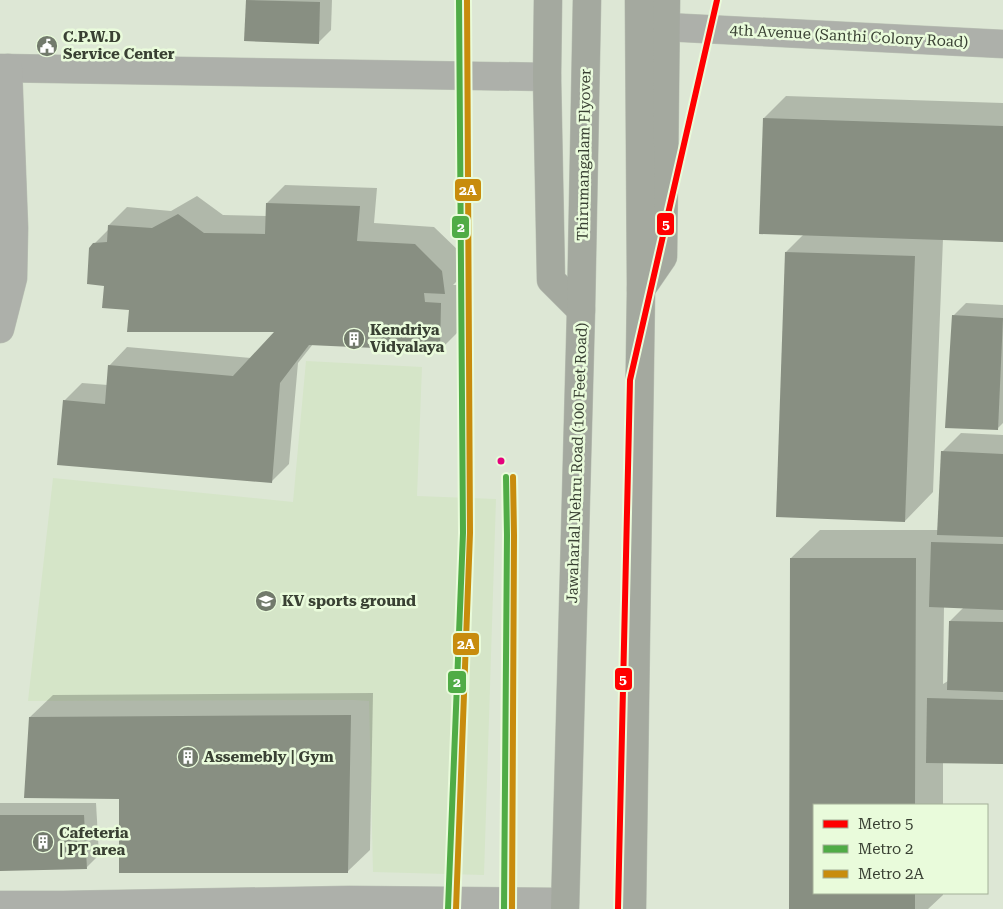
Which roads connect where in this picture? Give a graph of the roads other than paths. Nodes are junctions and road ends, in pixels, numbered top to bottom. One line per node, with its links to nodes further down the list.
1 (548, 0): 8 (main road, Jawaharlal Nehru Road (100 Feet Road))
2 (587, 0): 10 (main road, Thirumangalam Flyover)
3 (639, 0): 9 (main road)
4 (666, 0): 5 (main road)
5 (665, 27): 6 (street, 4th Avenue (Santhi Colony Road)); 9 (main road)
6 (1003, 44)
7 (4, 68): 8 (street); 11 (street)
8 (547, 77): 10 (main road, Jawaharlal Nehru Road (100 Feet Road))
9 (641, 289): 14 (main road)
10 (581, 310): 13 (main road, Jawaharlal Nehru Road (100 Feet Road))
11 (0, 329)
12 (0, 905): 13 (street)
13 (565, 906)
14 (632, 909)

